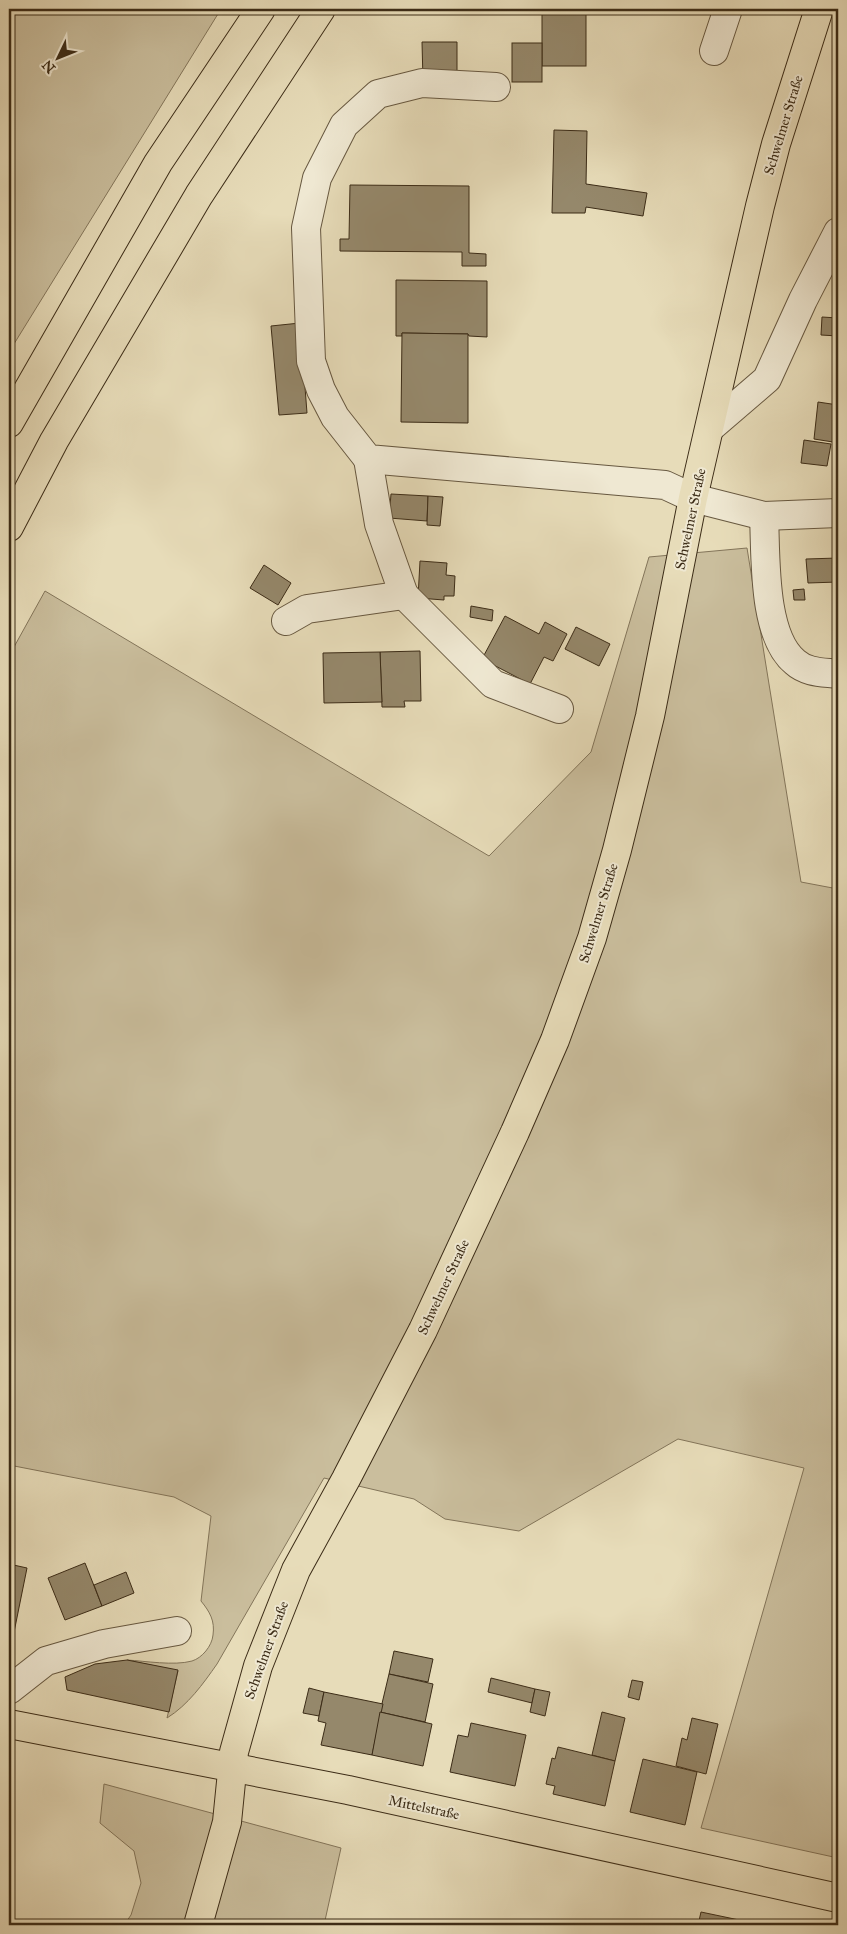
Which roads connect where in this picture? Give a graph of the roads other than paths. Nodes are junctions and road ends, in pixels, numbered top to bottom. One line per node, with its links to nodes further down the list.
1 (261, 9): 8 (main road)
2 (321, 9): 14 (main road)
3 (728, 9): 5 (street)
4 (819, 9): 9 (main road, Schwelmer Straße)
5 (714, 51)
6 (496, 87): 10 (street)
7 (838, 232): 9 (street)
8 (9, 423)
9 (710, 428): 11 (main road, Schwelmer Straße)
10 (368, 459): 11 (street); 15 (street)
11 (693, 498): 13 (street); 22 (main road, Schwelmer Straße)
12 (838, 513): 13 (street)
13 (764, 516): 17 (street)
14 (9, 526)
15 (404, 595): 16 (street); 18 (street)
16 (286, 621)
17 (838, 674)
18 (559, 709)
19 (177, 1631): 20 (street)
20 (9, 1690)
21 (9, 1724): 22 (main road, Mittelstraße)
22 (232, 1767): 23 (main road, Mittelstraße); 24 (main road, Schwelmer Straße)
23 (838, 1898)
24 (198, 1925)

